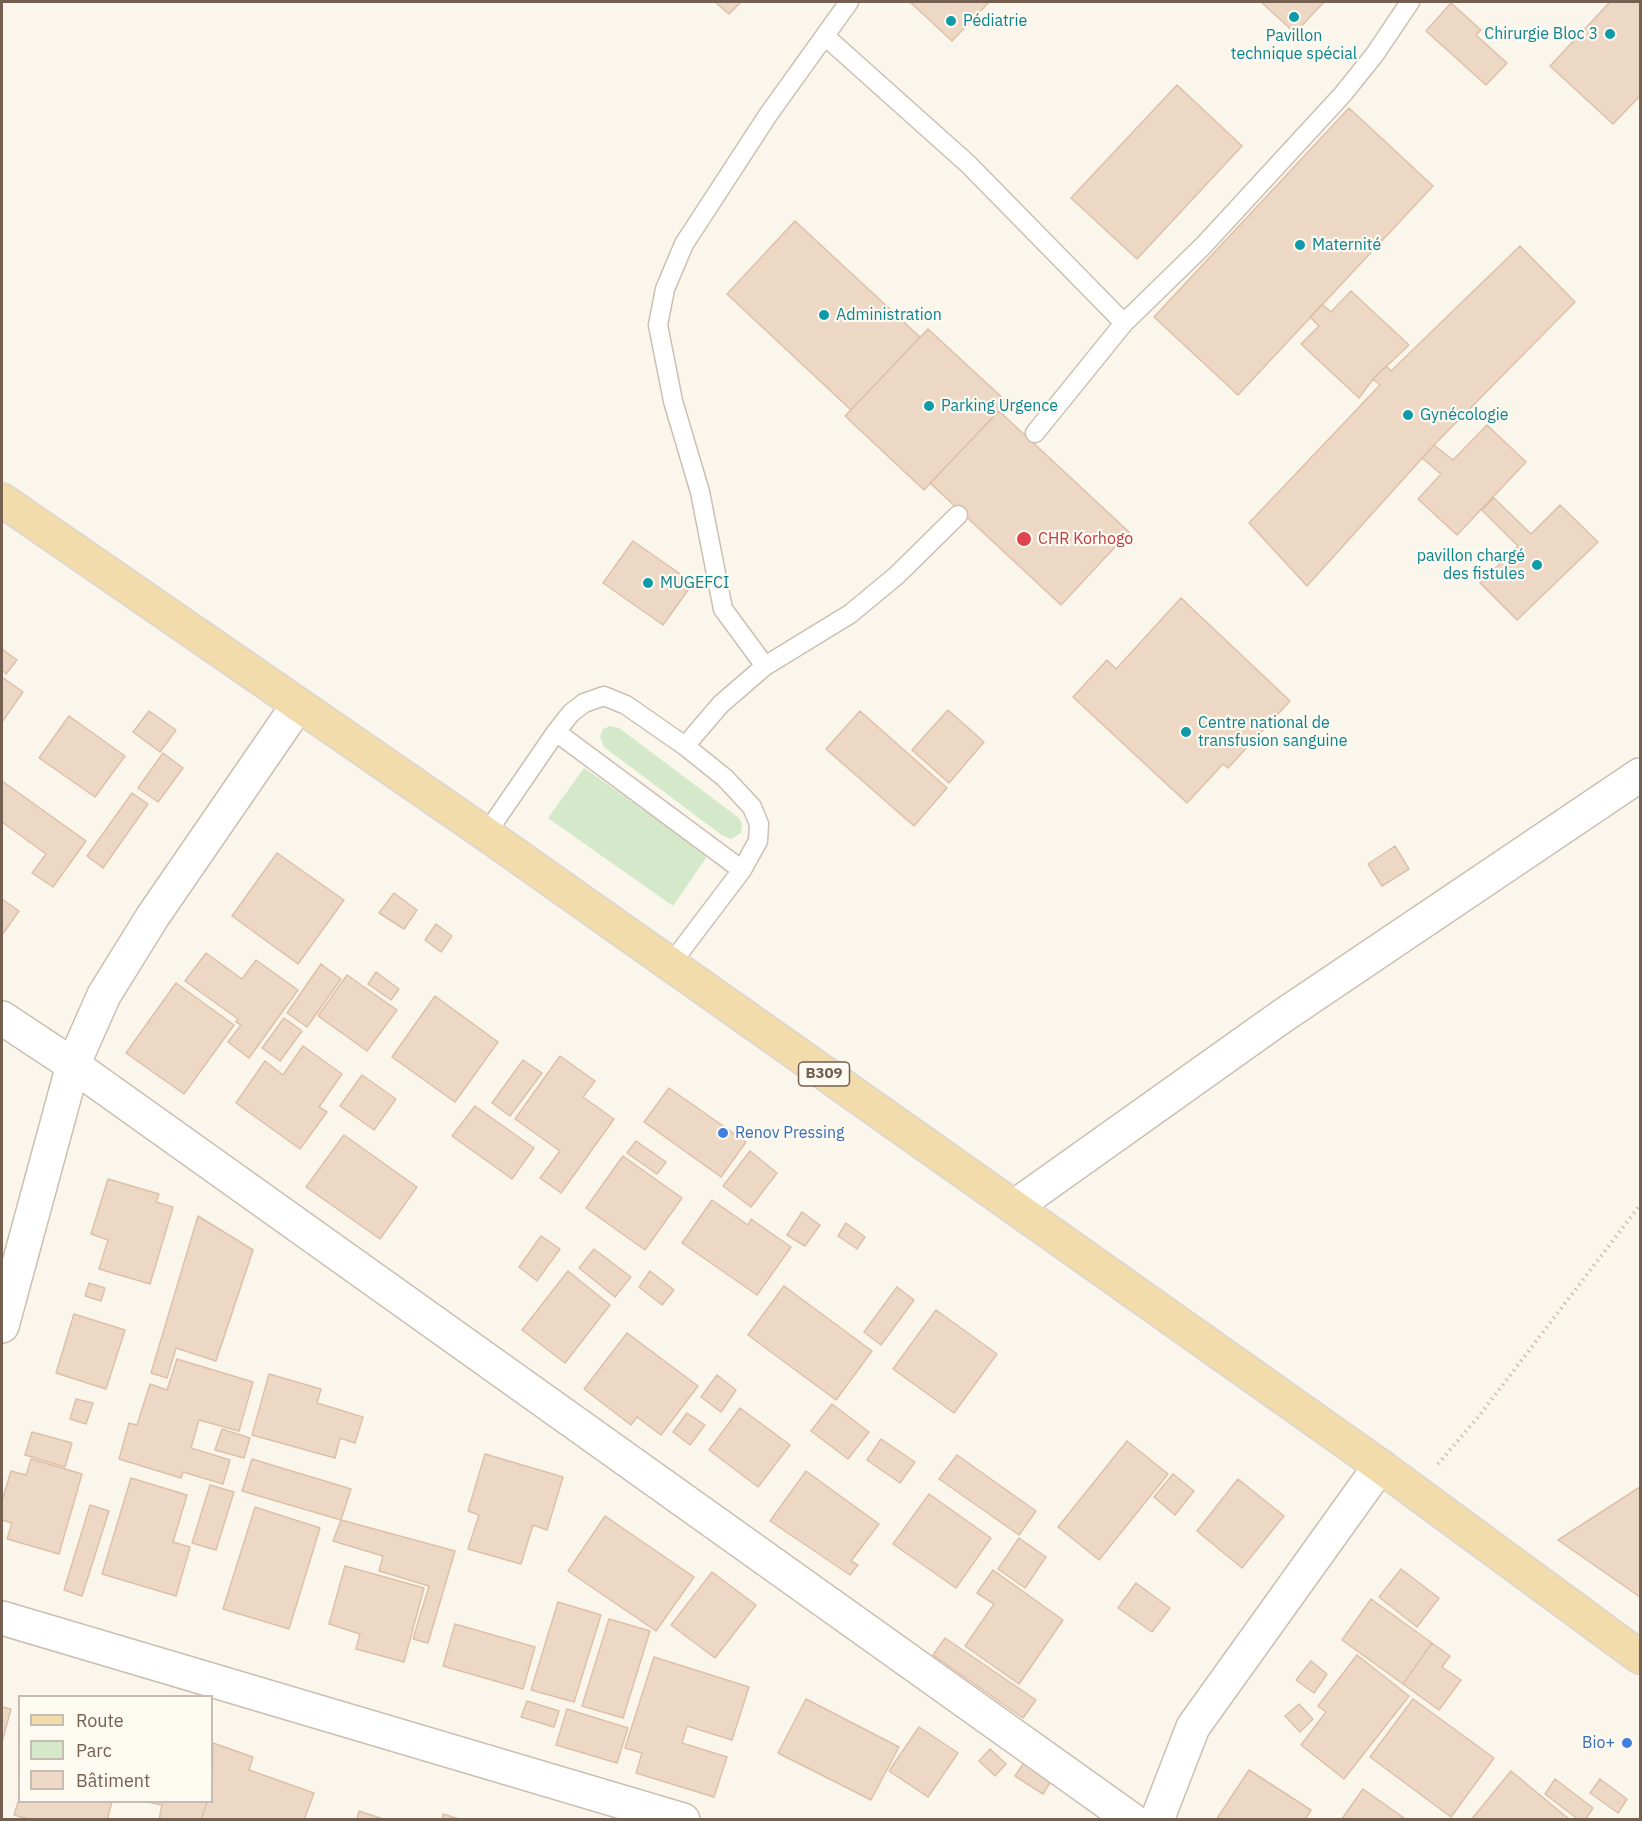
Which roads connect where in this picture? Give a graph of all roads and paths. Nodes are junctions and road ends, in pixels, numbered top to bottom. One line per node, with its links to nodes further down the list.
1 (849, 2): 3 (lane)
2 (1410, 2): 4 (lane)
3 (826, 37): 4 (lane); 8 (lane)
4 (1124, 323): 5 (lane)
5 (1035, 433)
6 (2, 500): 9 (main road, B309)
7 (958, 515): 8 (lane)
8 (765, 666): 11 (lane)
9 (298, 705): 13 (main road, B309); 17 (street)
10 (556, 732): 11 (lane); 13 (lane); 14 (lane)
11 (685, 746): 14 (lane)
12 (1641, 775): 19 (street)
13 (486, 834): 15 (main road, B309)
14 (742, 870): 15 (lane)
15 (670, 965): 19 (main road, B309)
16 (2, 1018): 17 (street)
17 (73, 1065): 20 (street); 26 (street)
18 (1641, 1204): 22 (path)
19 (1014, 1207): 21 (main road, B309)
20 (2, 1326)
21 (1380, 1466): 22 (main road, B309); 27 (street)
22 (1412, 1490): 24 (main road, B309)
23 (2, 1618): 25 (street)
24 (1641, 1657)
25 (684, 1820)
26 (1132, 1820)
27 (1157, 1820)

